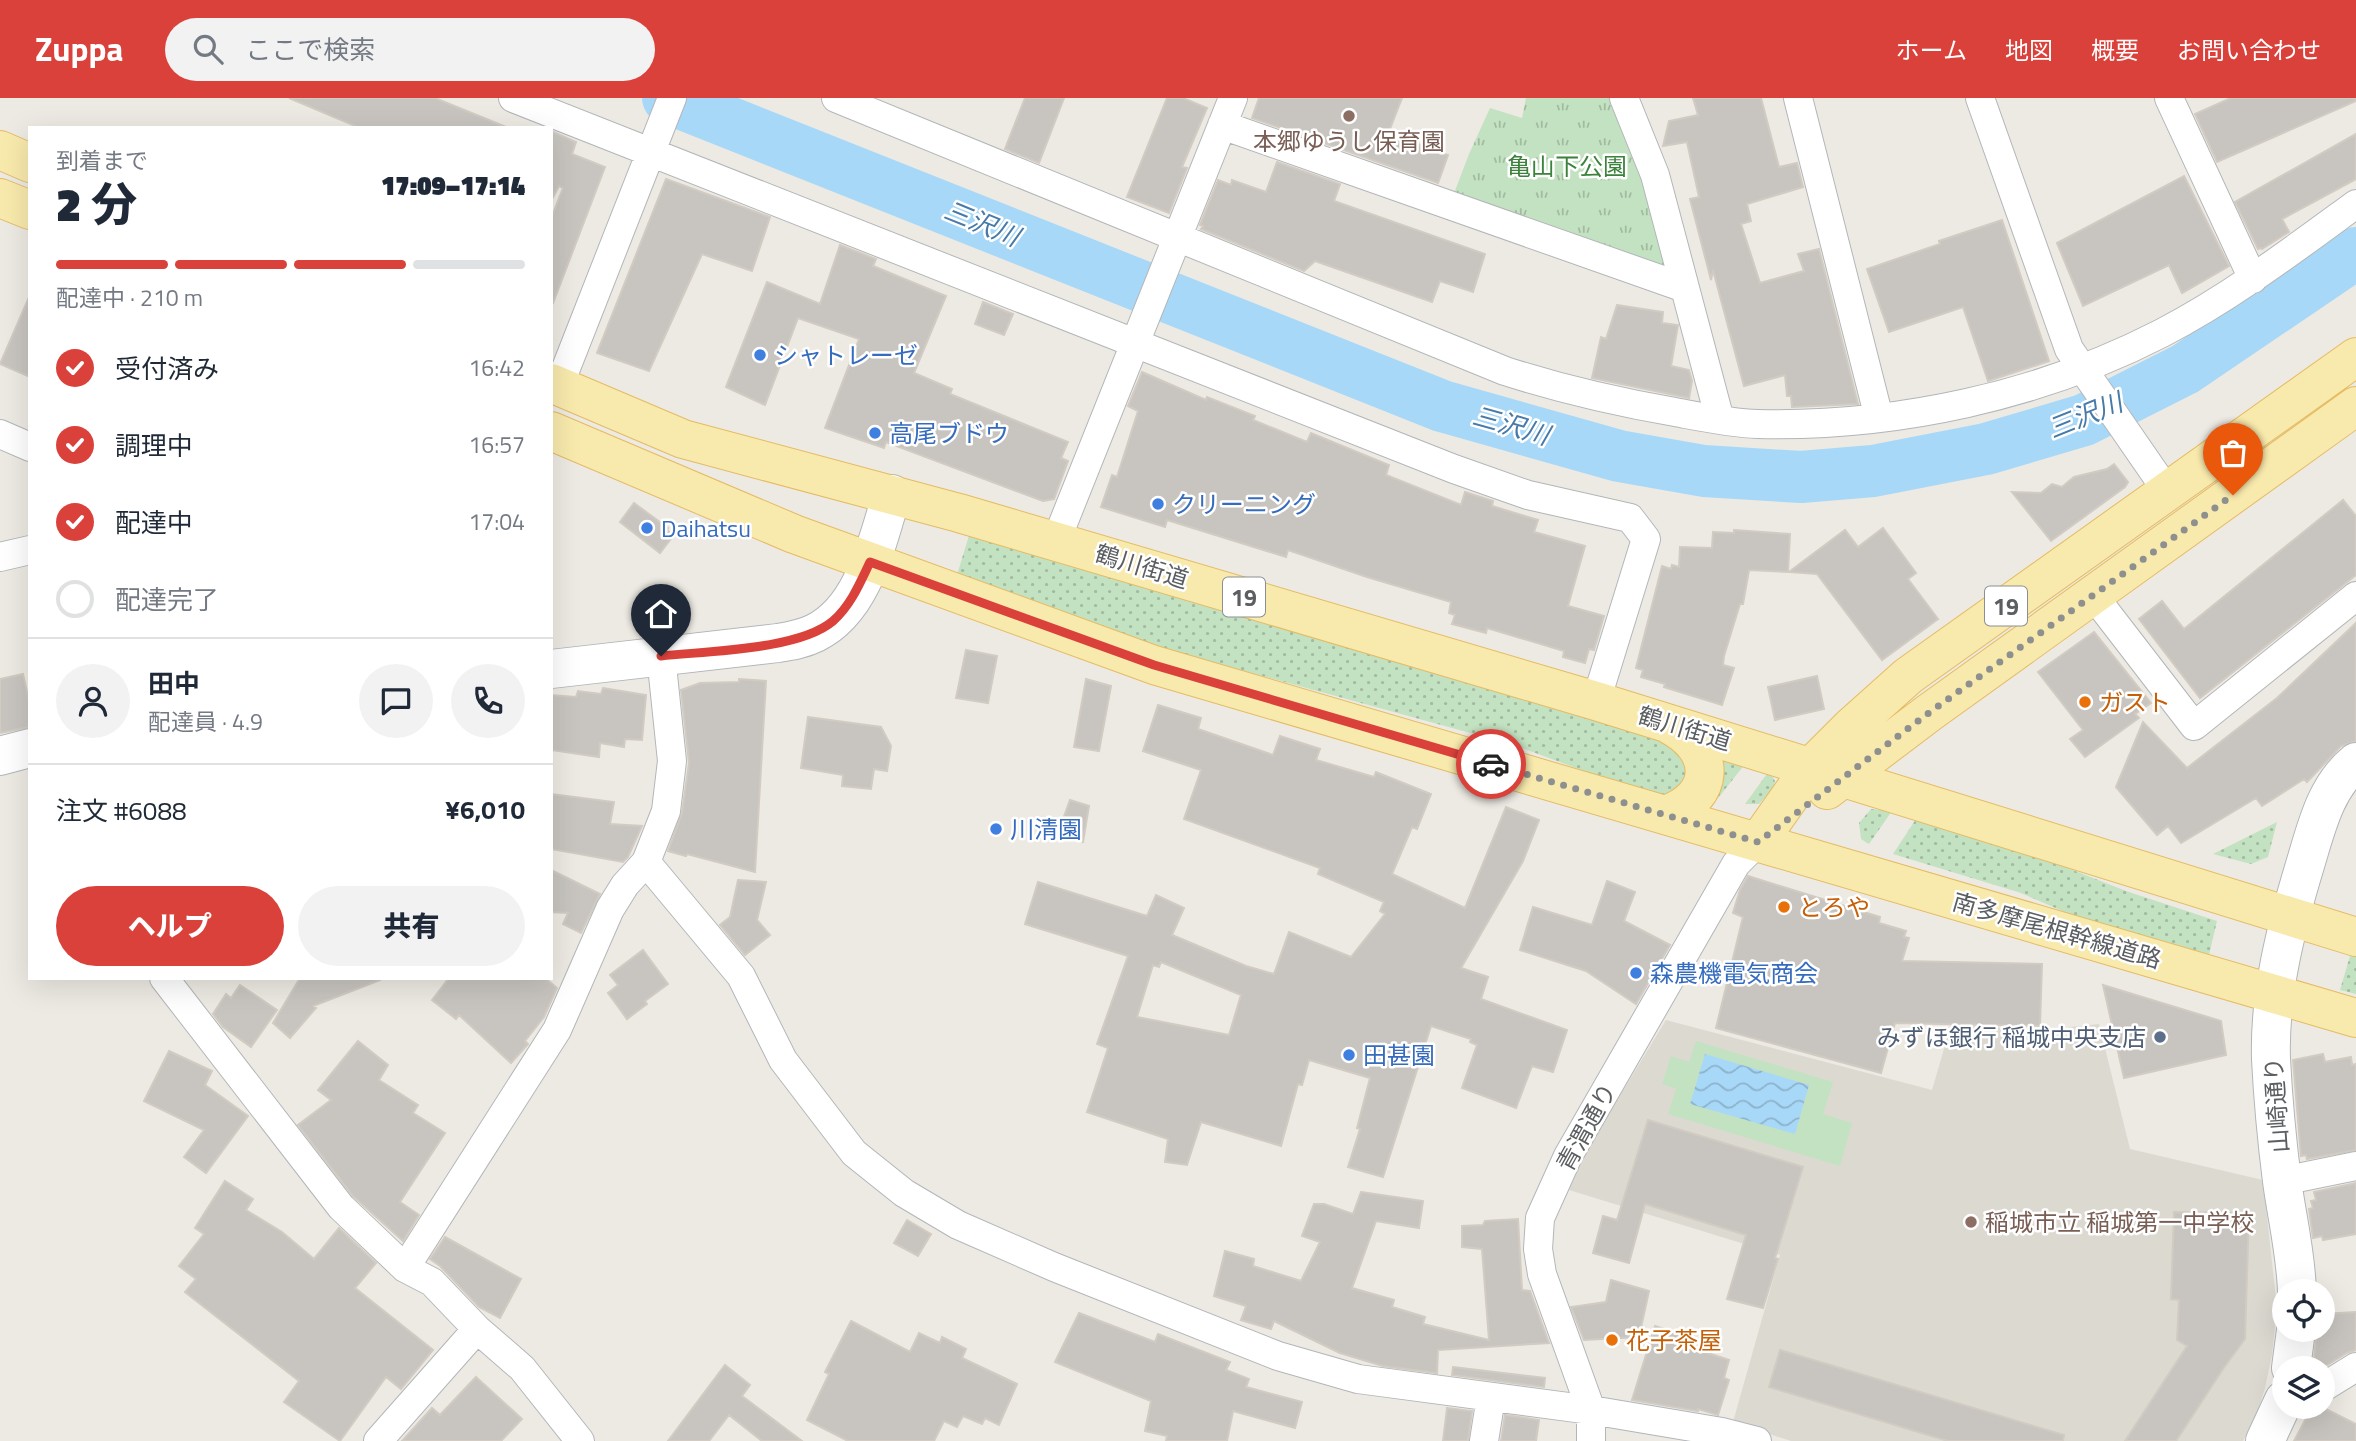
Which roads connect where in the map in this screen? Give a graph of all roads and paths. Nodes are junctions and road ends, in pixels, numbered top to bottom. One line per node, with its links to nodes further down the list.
1 (513, 98): 10 (street)
2 (672, 98): 10 (street)
3 (836, 98): 16 (street)
4 (1233, 98): 9 (street)
5 (1624, 98): 18 (street)
6 (1798, 98): 24 (street)
7 (1980, 98): 21 (street)
8 (2169, 98): 17 (street)
9 (1222, 125): 16 (street); 18 (street)
10 (654, 142): 19 (street); 22 (street)
11 (0, 150): 12 (main road)
12 (28, 162)
13 (0, 198): 15 (main road)
14 (2356, 204): 17 (street)
15 (28, 209)
16 (1172, 250): 19 (street); 25 (street)
17 (2253, 279): 21 (street)
18 (1685, 288): 25 (street)
19 (1139, 334): 31 (street); 39 (street)
20 (2356, 357): 29 (main road, 19)
21 (2088, 377): 24 (street); 29 (street)
22 (555, 384): 30 (main road, 鶴川街道 / 19)
23 (2356, 406): 35 (main road, 19)
24 (1879, 418): 25 (street)
25 (1720, 421)
26 (553, 432): 34 (main road)
27 (0, 434): 28 (street)
28 (28, 446)
29 (2167, 491): 44 (main road, 19)
30 (892, 494): 31 (main road, 鶴川街道 / 19); 34 (street)
31 (1056, 541): 39 (main road, 鶴川街道 / 19)
32 (28, 550): 33 (street)
33 (0, 557)
34 (870, 562): 37 (street); 45 (main road)
35 (2093, 595): 36 (street); 44 (main road, 19)
36 (2356, 596)
37 (661, 656): 38 (street); 47 (street)
38 (553, 669)
39 (1595, 701): 40 (main road, 鶴川街道 / 19)
40 (1662, 721): 44 (main road, 鶴川街道 / 19); 45 (main road)
41 (28, 749): 42 (street)
42 (0, 756)
43 (2356, 762): 48 (street, 山崎通り)
44 (1827, 773): 46 (main road, 19); 48 (main road, 19)
45 (1665, 815): 46 (main road)
46 (1758, 842): 51 (main road, 南多摩尾根幹線道路); 61 (street, 青渭通り)
47 (646, 862): 55 (street); 60 (street)
48 (2290, 918): 49 (main road, 19); 51 (street, 山崎通り)
49 (2356, 937)
50 (166, 980): 55 (street)
51 (2275, 994): 52 (main road, 南多摩尾根幹線道路); 54 (street, 山崎通り)
52 (2356, 1018)
53 (2356, 1166): 54 (street)
54 (2282, 1181): 56 (street, 山崎通り)
55 (405, 1268): 57 (street)
56 (2296, 1279)
57 (477, 1329): 62 (street); 63 (street)
58 (2356, 1367): 59 (street)
59 (2335, 1380)
60 (1491, 1397): 61 (street); 64 (street)
61 (1591, 1410): 65 (street, 青渭通り); 66 (street)
62 (378, 1441)
63 (580, 1441)
64 (1484, 1441)
65 (1591, 1441)
66 (1757, 1441)

